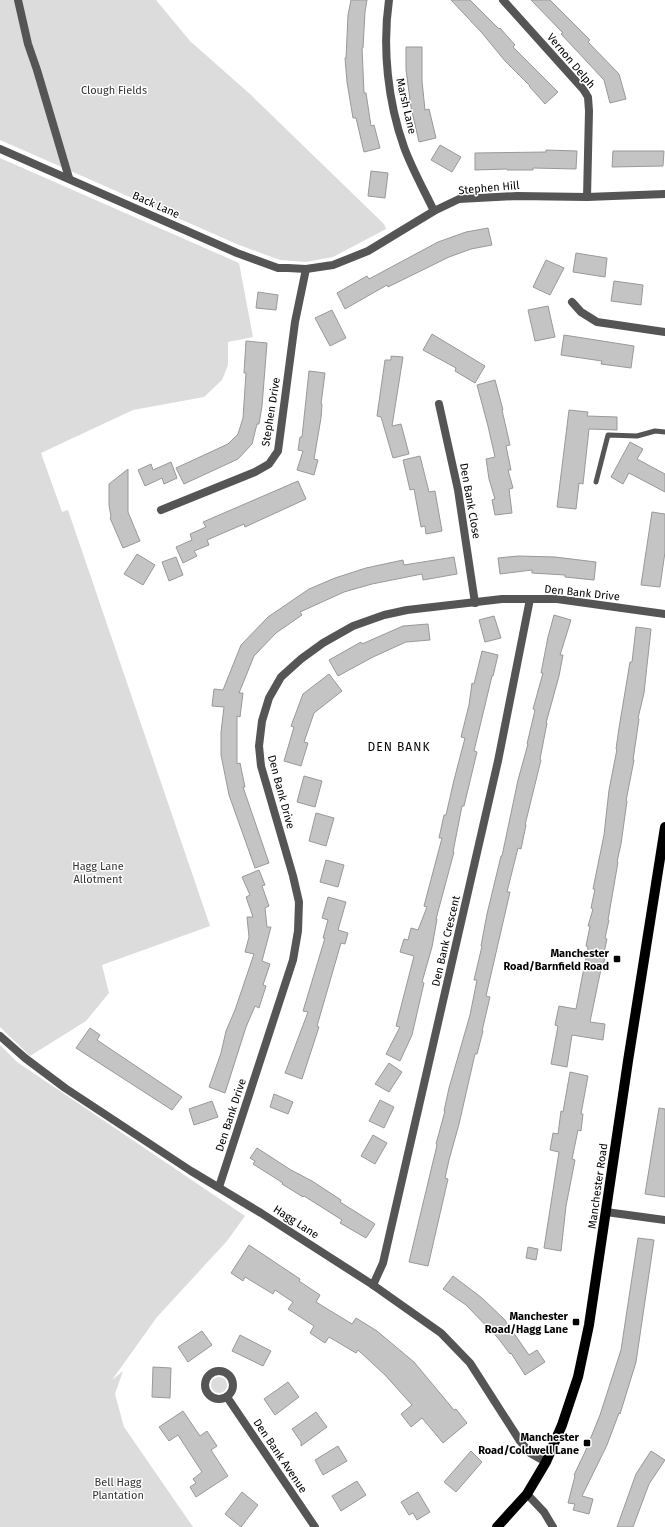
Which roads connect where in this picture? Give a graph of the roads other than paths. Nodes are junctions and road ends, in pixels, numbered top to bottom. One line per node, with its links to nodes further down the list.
1 (18, 0): 5 (street)
2 (389, 0): 8 (street, Marsh Lane)
3 (504, 0): 7 (street, Vernon Delph)
4 (0, 148): 5 (street, Back Lane)
5 (69, 178): 9 (street, Back Lane)
6 (665, 194): 7 (street, Stephen Hill)
7 (587, 197): 8 (street, Stephen Hill)
8 (434, 211): 9 (street, Stephen Hill)
9 (306, 269): 15 (street, Stephen Drive)
10 (572, 302): 11 (street)
11 (665, 332)
12 (439, 404): 17 (street, Den Bank Close)
13 (665, 432): 14 (lane)
14 (596, 482)
15 (161, 510)
16 (530, 599): 17 (street, Den Bank Drive); 18 (street, Den Bank Drive); 24 (street, Den Bank Crescent)
17 (475, 603): 21 (street, Den Bank Drive)
18 (665, 614)
19 (665, 827): 22 (main road, Manchester Road)
20 (0, 1036): 21 (street, Hagg Lane)
21 (219, 1187): 24 (street, Hagg Lane)
22 (606, 1212): 23 (street); 26 (main road, Manchester Road)
23 (665, 1220)
24 (373, 1285): 26 (street, Hagg Lane)
25 (227, 1397): 28 (street, Den Bank Avenue)
26 (546, 1462): 27 (main road, Manchester Road)
27 (527, 1494): 29 (main road, Manchester Road); 30 (street)
28 (315, 1527)
29 (497, 1527)
30 (553, 1527)

